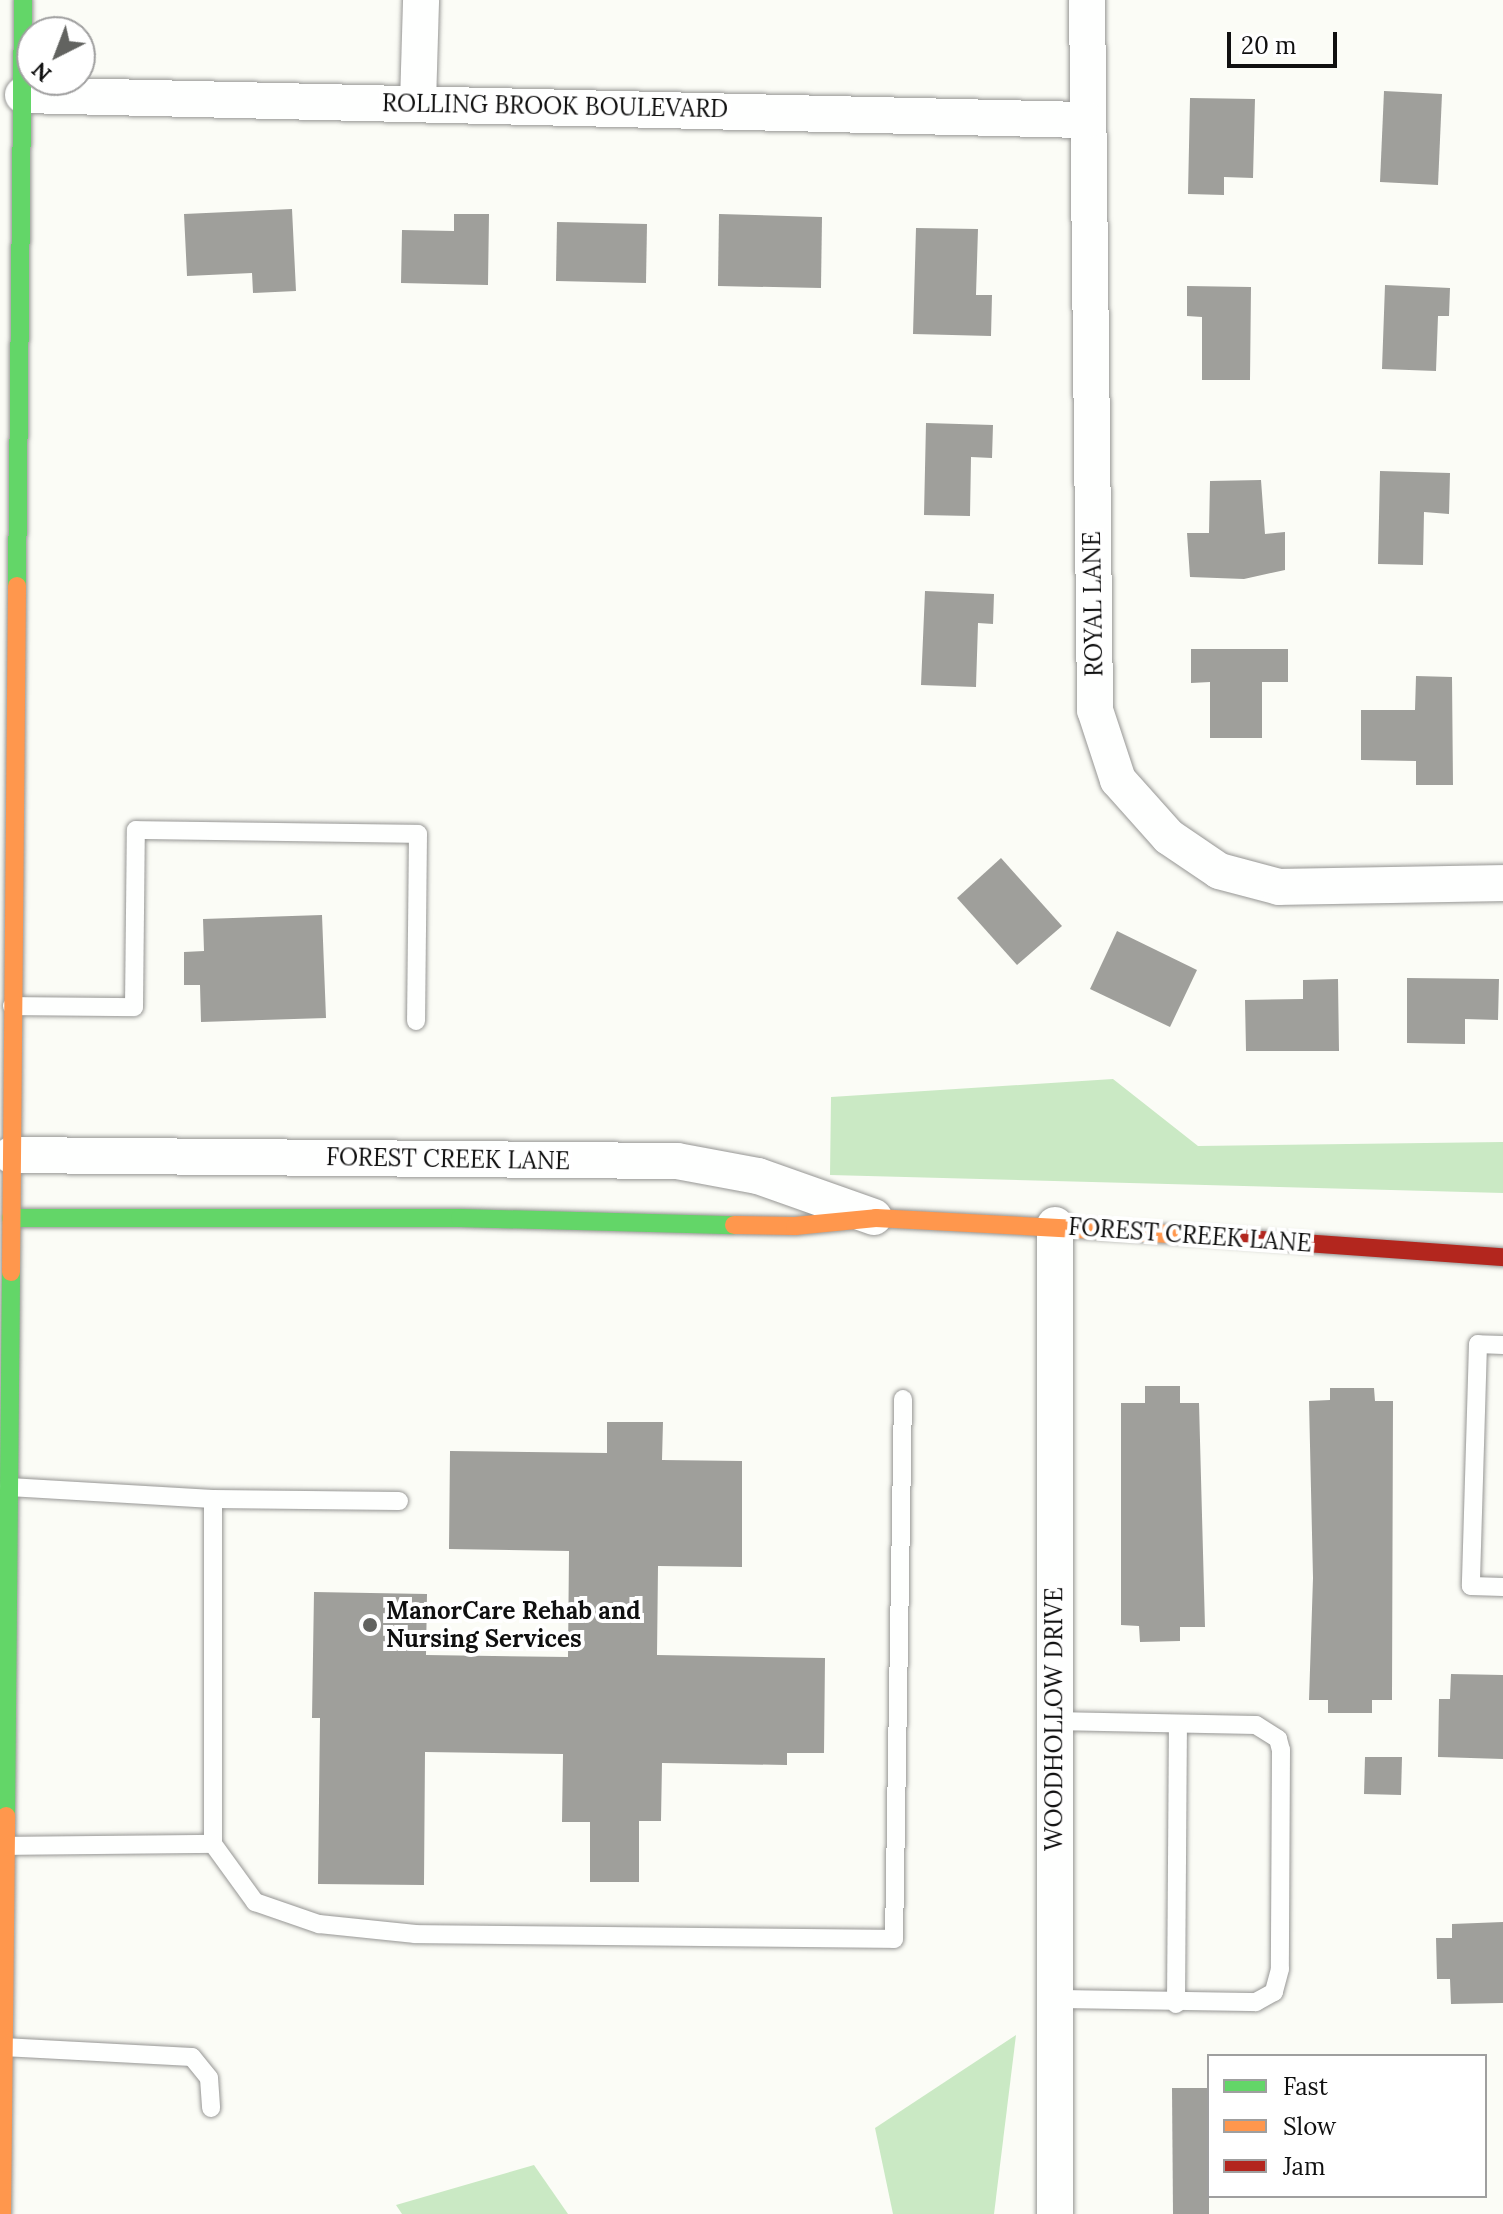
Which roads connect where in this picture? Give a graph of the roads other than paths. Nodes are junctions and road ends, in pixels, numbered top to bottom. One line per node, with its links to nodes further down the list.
1 (421, 0): 5 (street)
2 (1087, 0): 6 (street, ROYAL LANE)
3 (23, 96): 7 (street)
4 (72, 96): 5 (street, ROLLING BROOK BOULEVARD)
5 (418, 103): 6 (street, ROLLING BROOK BOULEVARD)
6 (1087, 120): 9 (street, ROYAL LANE)
7 (8, 597): 8 (street)
8 (6, 787): 10 (street)
9 (1503, 883)
10 (12, 1006): 11 (lane); 12 (street)
11 (416, 1021)
12 (11, 1155): 13 (street); 14 (street, FOREST CREEK LANE)
13 (11, 1218): 14 (street, FOREST CREEK LANE); 19 (street)
14 (876, 1218): 15 (street, FOREST CREEK LANE)
15 (1055, 1225): 16 (street, FOREST CREEK LANE); 23 (street, WOODHOLLOW DRIVE)
16 (1503, 1257)
17 (1503, 1345): 22 (lane)
18 (903, 1399): 25 (lane)
19 (9, 1487): 20 (lane); 26 (street)
20 (213, 1499): 21 (lane); 25 (lane)
21 (399, 1501)
22 (1503, 1587)
23 (1053, 1721): 24 (lane); 27 (street, WOODHOLLOW DRIVE)
24 (1178, 1725): 28 (lane); 28 (lane)
25 (213, 1844): 26 (lane)
26 (5, 1846): 29 (street)
27 (1054, 1999): 28 (lane); 32 (street, WOODHOLLOW DRIVE)
28 (1176, 2004)
29 (3, 2047): 30 (lane); 31 (street)
30 (211, 2108)
31 (2, 2214)
32 (1055, 2214)

